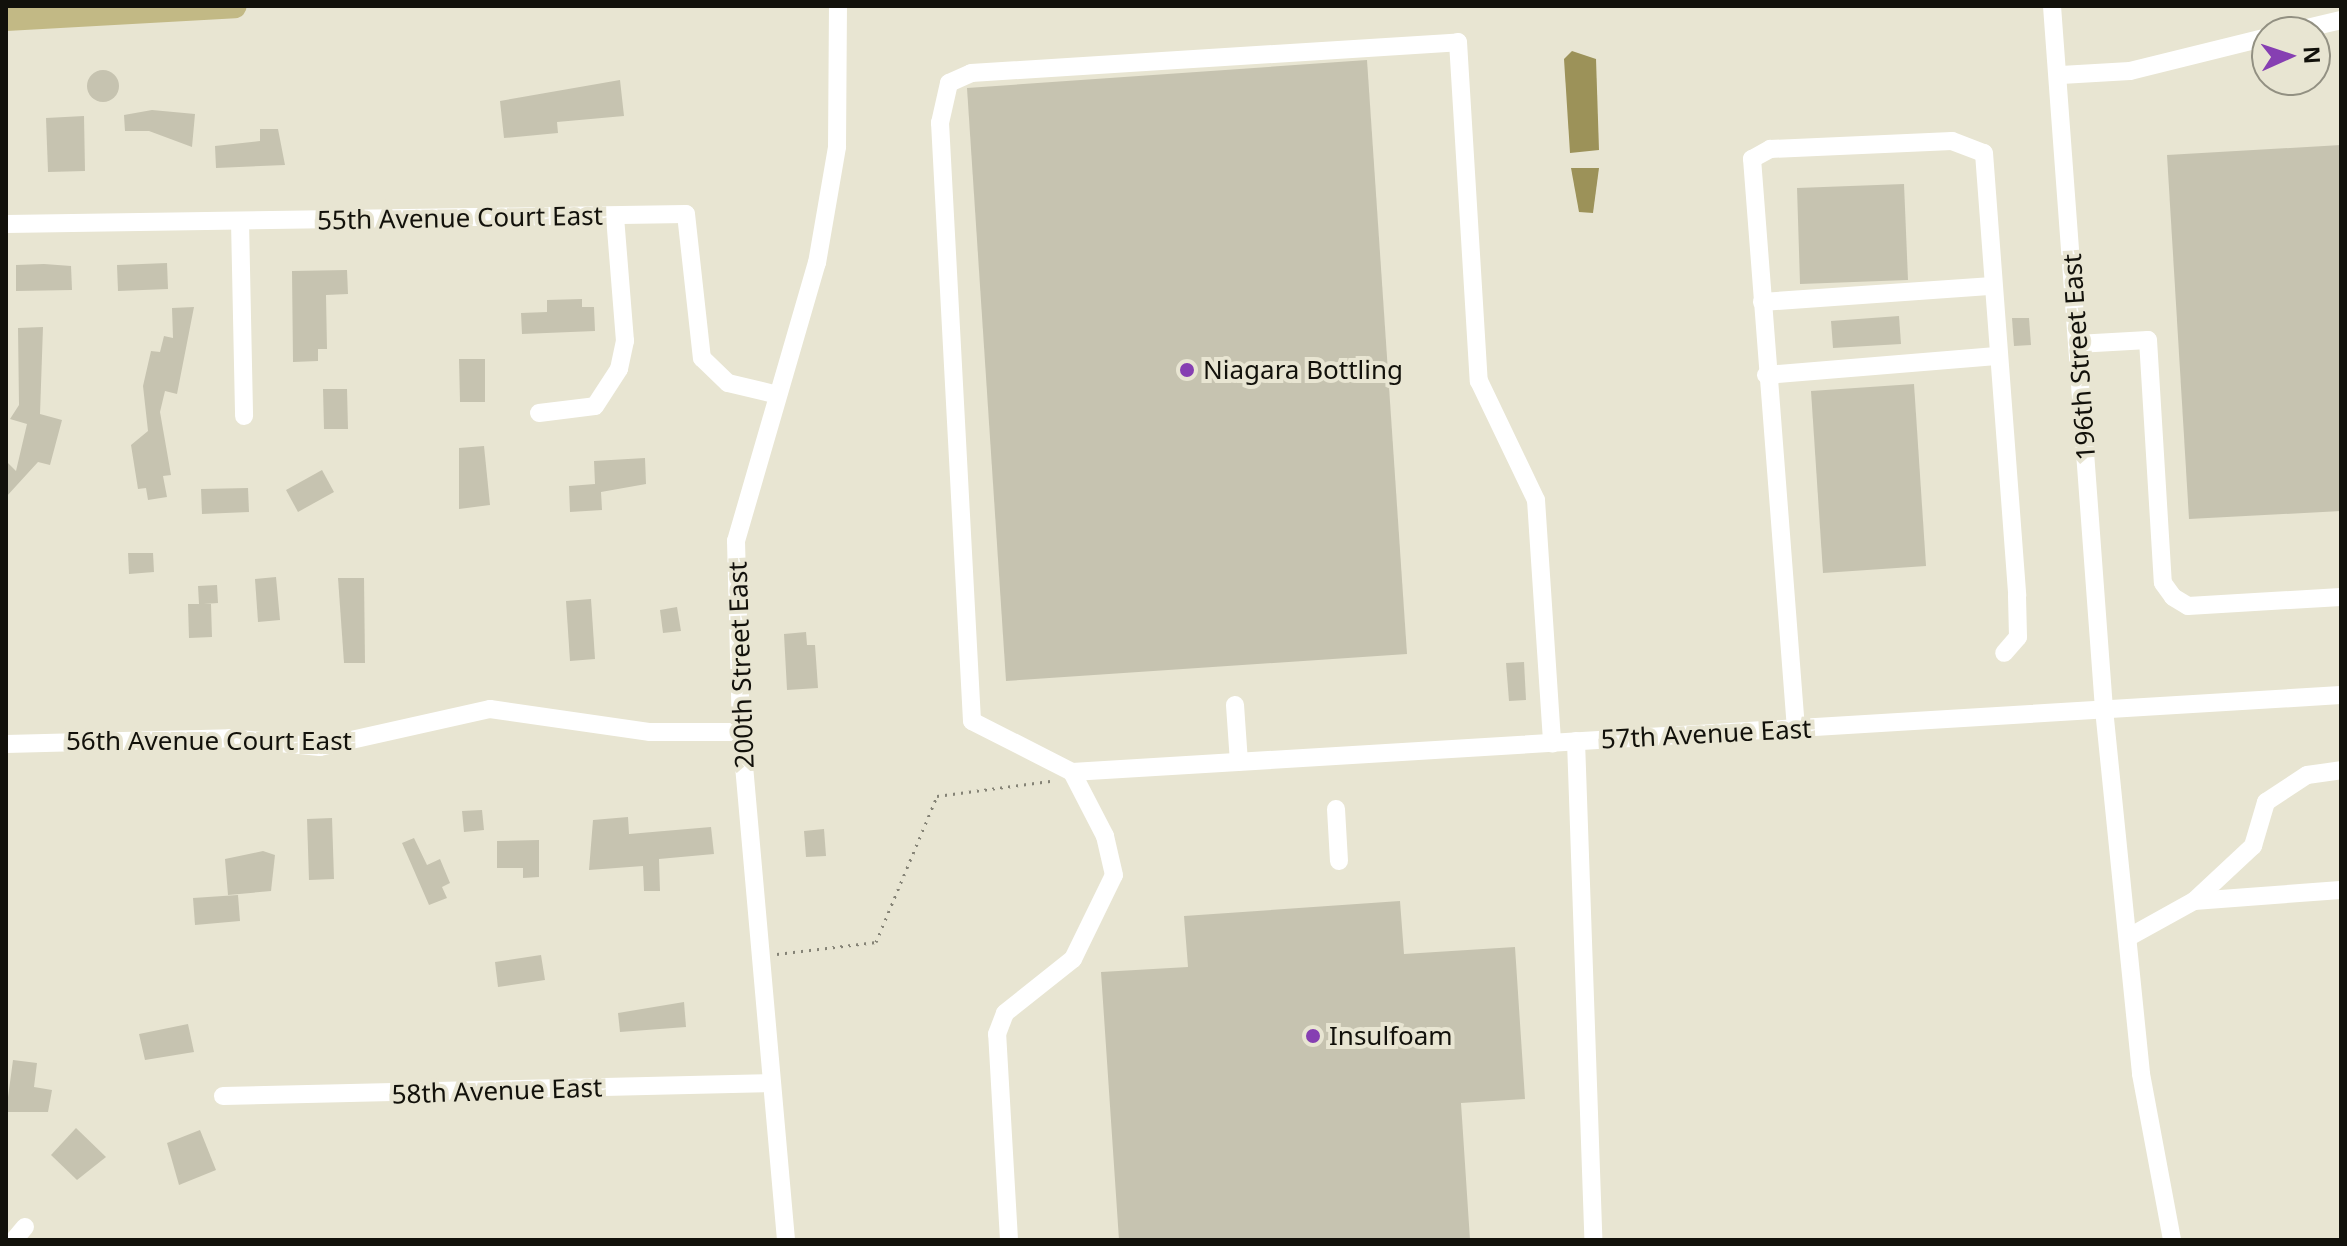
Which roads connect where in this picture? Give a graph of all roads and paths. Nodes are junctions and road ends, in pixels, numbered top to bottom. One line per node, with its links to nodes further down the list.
1 (235, 6): 4 (main road)
2 (838, 6): 15 (street, 200th Street East)
3 (2052, 6): 6 (street, 196th Street East)
4 (6, 19)
5 (2251, 41): 6 (street)
6 (2061, 75): 12 (street, 196th Street East)
7 (615, 216): 8 (street, 55th Avenue Court East); 15 (street, 55th Avenue Court East); 16 (street)
8 (240, 221): 9 (street, 55th Avenue Court East); 17 (street)
9 (6, 224)
10 (1992, 286): 11 (street); 11 (street); 13 (street)
11 (1762, 302): 14 (street)
12 (2077, 344): 18 (street); 22 (street, 196th Street East)
13 (1996, 356): 14 (street); 19 (street)
14 (1766, 375): 23 (street)
15 (774, 394): 24 (street, 200th Street East)
16 (539, 413)
17 (244, 416)
18 (2341, 597)
19 (2004, 653)
20 (2341, 695): 22 (street, 57th Avenue East)
21 (1235, 705): 28 (street)
22 (2104, 709): 23 (street, 57th Avenue East); 35 (street, 196th Street East)
23 (1796, 729): 25 (street, 57th Avenue East)
24 (741, 732): 27 (street, 56th Avenue Court East); 36 (street, 200th Street East)
25 (1576, 741): 26 (street, 57th Avenue East); 41 (street)
26 (1552, 743): 28 (street, 57th Avenue East); 30 (street)
27 (6, 744)
28 (1239, 762): 30 (street, 57th Avenue East)
29 (2341, 770): 34 (street)
30 (1072, 772): 36 (path); 40 (street)
31 (1336, 809): 32 (street)
32 (1339, 861)
33 (2341, 890): 34 (street)
34 (2194, 901): 35 (street)
35 (2129, 937): 42 (street, 196th Street East)
36 (760, 956): 37 (street, 200th Street East)
37 (771, 1083): 38 (street, 58th Avenue East); 39 (street, 200th Street East)
38 (223, 1096)
39 (786, 1240)
40 (1009, 1240)
41 (1593, 1240)
42 (2172, 1240)

